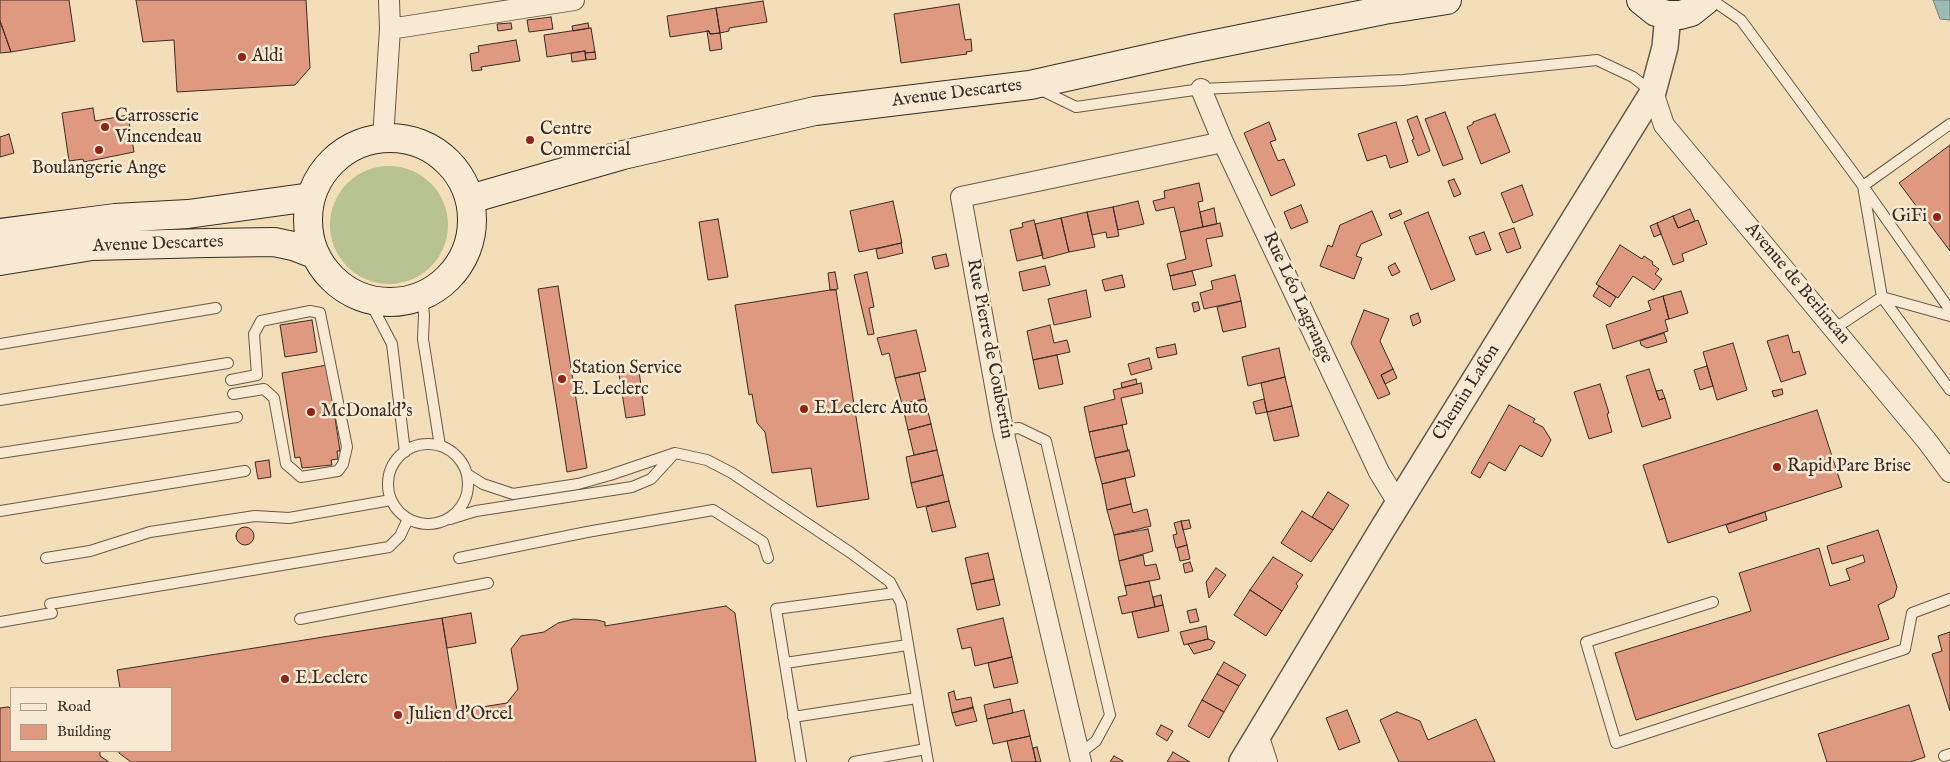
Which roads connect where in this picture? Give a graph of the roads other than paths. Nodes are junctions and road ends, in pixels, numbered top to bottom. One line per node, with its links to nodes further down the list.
1 (389, 0): 8 (street)
2 (574, 0): 8 (street)
3 (1447, 0): 9 (main road, Avenue Descartes)
4 (1641, 0): 7 (main road)
5 (1706, 0): 7 (main road)
6 (1712, 0): 15 (lane)
7 (1668, 15): 11 (street, Chemin Lafon)
8 (390, 29): 13 (street)
9 (1030, 85): 10 (lane); 17 (main road, Avenue Descartes)
10 (1201, 90): 11 (lane); 14 (street, Rue Léo Lagrange)
11 (1653, 92): 27 (street, Avenue de Berlincan); 44 (street, Chemin Lafon)
12 (1950, 124): 15 (lane)
13 (384, 138): 16 (main road); 17 (main road)
14 (1223, 142): 35 (street, Rue Pierre de Coubertin); 44 (street, Rue Léo Lagrange)
15 (1863, 186): 22 (lane); 25 (lane)
16 (310, 197): 18 (main road, Avenue Descartes); 19 (main road)
17 (470, 199): 21 (main road)
18 (0, 233)
19 (314, 254): 20 (main road, Avenue Descartes); 23 (main road)
20 (0, 261)
21 (422, 296): 23 (main road); 36 (lane)
22 (1882, 297): 26 (lane); 27 (lane); 31 (lane)
23 (369, 300): 37 (lane)
24 (216, 308): 28 (lane)
25 (1950, 310)
26 (1950, 316)
27 (1834, 329): 41 (street, Avenue de Berlincan)
28 (0, 344)
29 (228, 363): 33 (lane)
30 (231, 380): 32 (lane)
31 (1950, 390)
32 (233, 394)
33 (0, 400)
34 (237, 416): 38 (lane)
35 (1003, 430): 63 (street, Rue Pierre de Coubertin); 63 (lane)
36 (440, 446): 37 (lane); 42 (lane)
37 (405, 452): 43 (lane)
38 (0, 453)
39 (675, 453): 42 (lane); 47 (lane); 52 (lane)
40 (245, 471): 45 (lane)
41 (1950, 472)
42 (466, 474): 47 (lane)
43 (391, 500): 46 (lane); 48 (lane)
44 (1398, 504): 61 (street, Chemin Lafon)
45 (0, 511)
46 (408, 520): 47 (lane); 56 (lane)
47 (442, 522)
48 (46, 558)
49 (459, 558): 50 (lane)
50 (768, 558)
51 (488, 583): 55 (lane)
52 (895, 592): 57 (lane); 58 (lane)
53 (1950, 599): 54 (lane)
54 (1713, 602)
55 (300, 619)
56 (0, 622)
57 (908, 645): 58 (lane); 59 (lane)
58 (785, 663): 60 (lane)
59 (917, 698): 60 (lane); 62 (lane)
60 (794, 717): 64 (lane)
61 (1258, 734): 67 (street, Chemin Lafon); 68 (street)
62 (926, 749): 65 (lane); 66 (lane)
63 (1080, 758)
64 (801, 762)
65 (854, 762)
66 (928, 762)
67 (1242, 762)
68 (1267, 762)

